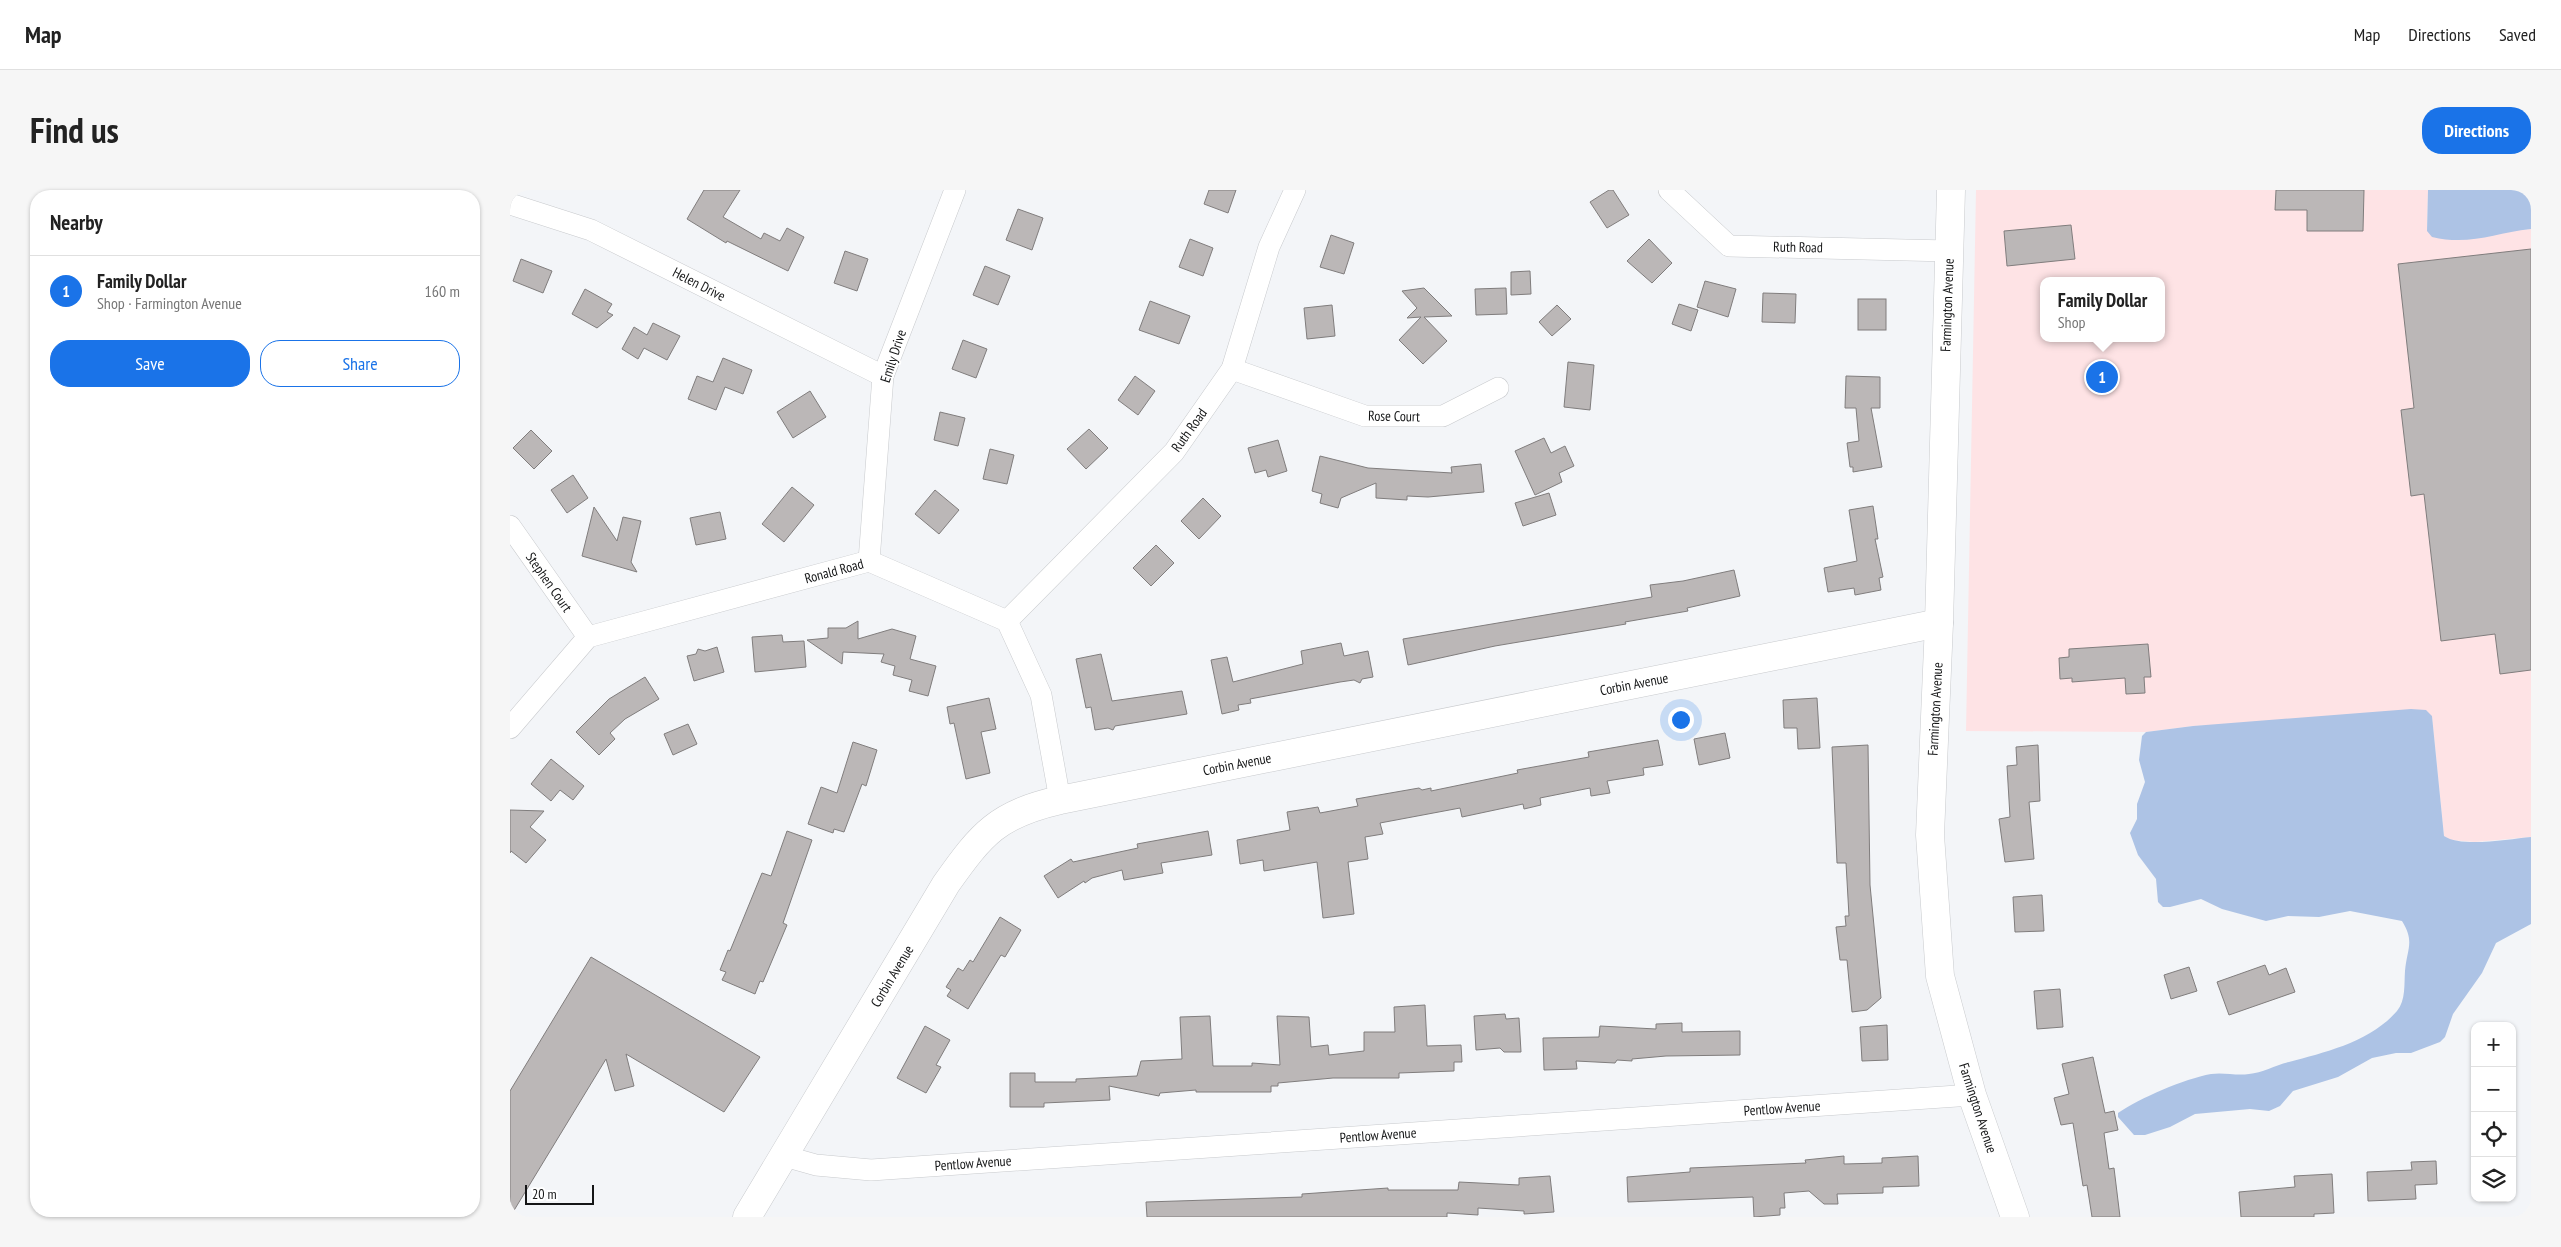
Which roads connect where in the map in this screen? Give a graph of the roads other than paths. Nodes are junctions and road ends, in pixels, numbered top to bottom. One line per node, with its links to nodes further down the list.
1 (955, 190): 8 (street, Emily Drive)
2 (1295, 190): 7 (street, Ruth Road)
3 (1669, 190): 6 (street, Ruth Road)
4 (1951, 190): 6 (main road, Farmington Avenue)
5 (510, 204): 8 (street, Helen Drive)
6 (1949, 251): 13 (main road, Farmington Avenue)
7 (1232, 369): 9 (street, Rose Court); 12 (street, Ruth Road)
8 (883, 376): 11 (street, Emily Drive)
9 (1498, 388)
10 (510, 526): 14 (street, Stephen Court)
11 (869, 561): 12 (street, Ronald Road); 14 (street, Ronald Road)
12 (1007, 621): 16 (street)
13 (1939, 623): 16 (main road, Corbin Avenue); 17 (main road, Farmington Avenue)
14 (588, 637): 15 (street)
15 (510, 728)
16 (1060, 800): 18 (main road, Corbin Avenue)
17 (1972, 1095): 18 (street, Pentlow Avenue); 20 (main road, Farmington Avenue)
18 (784, 1156): 19 (main road, Corbin Avenue)
19 (747, 1217)
20 (2015, 1217)

